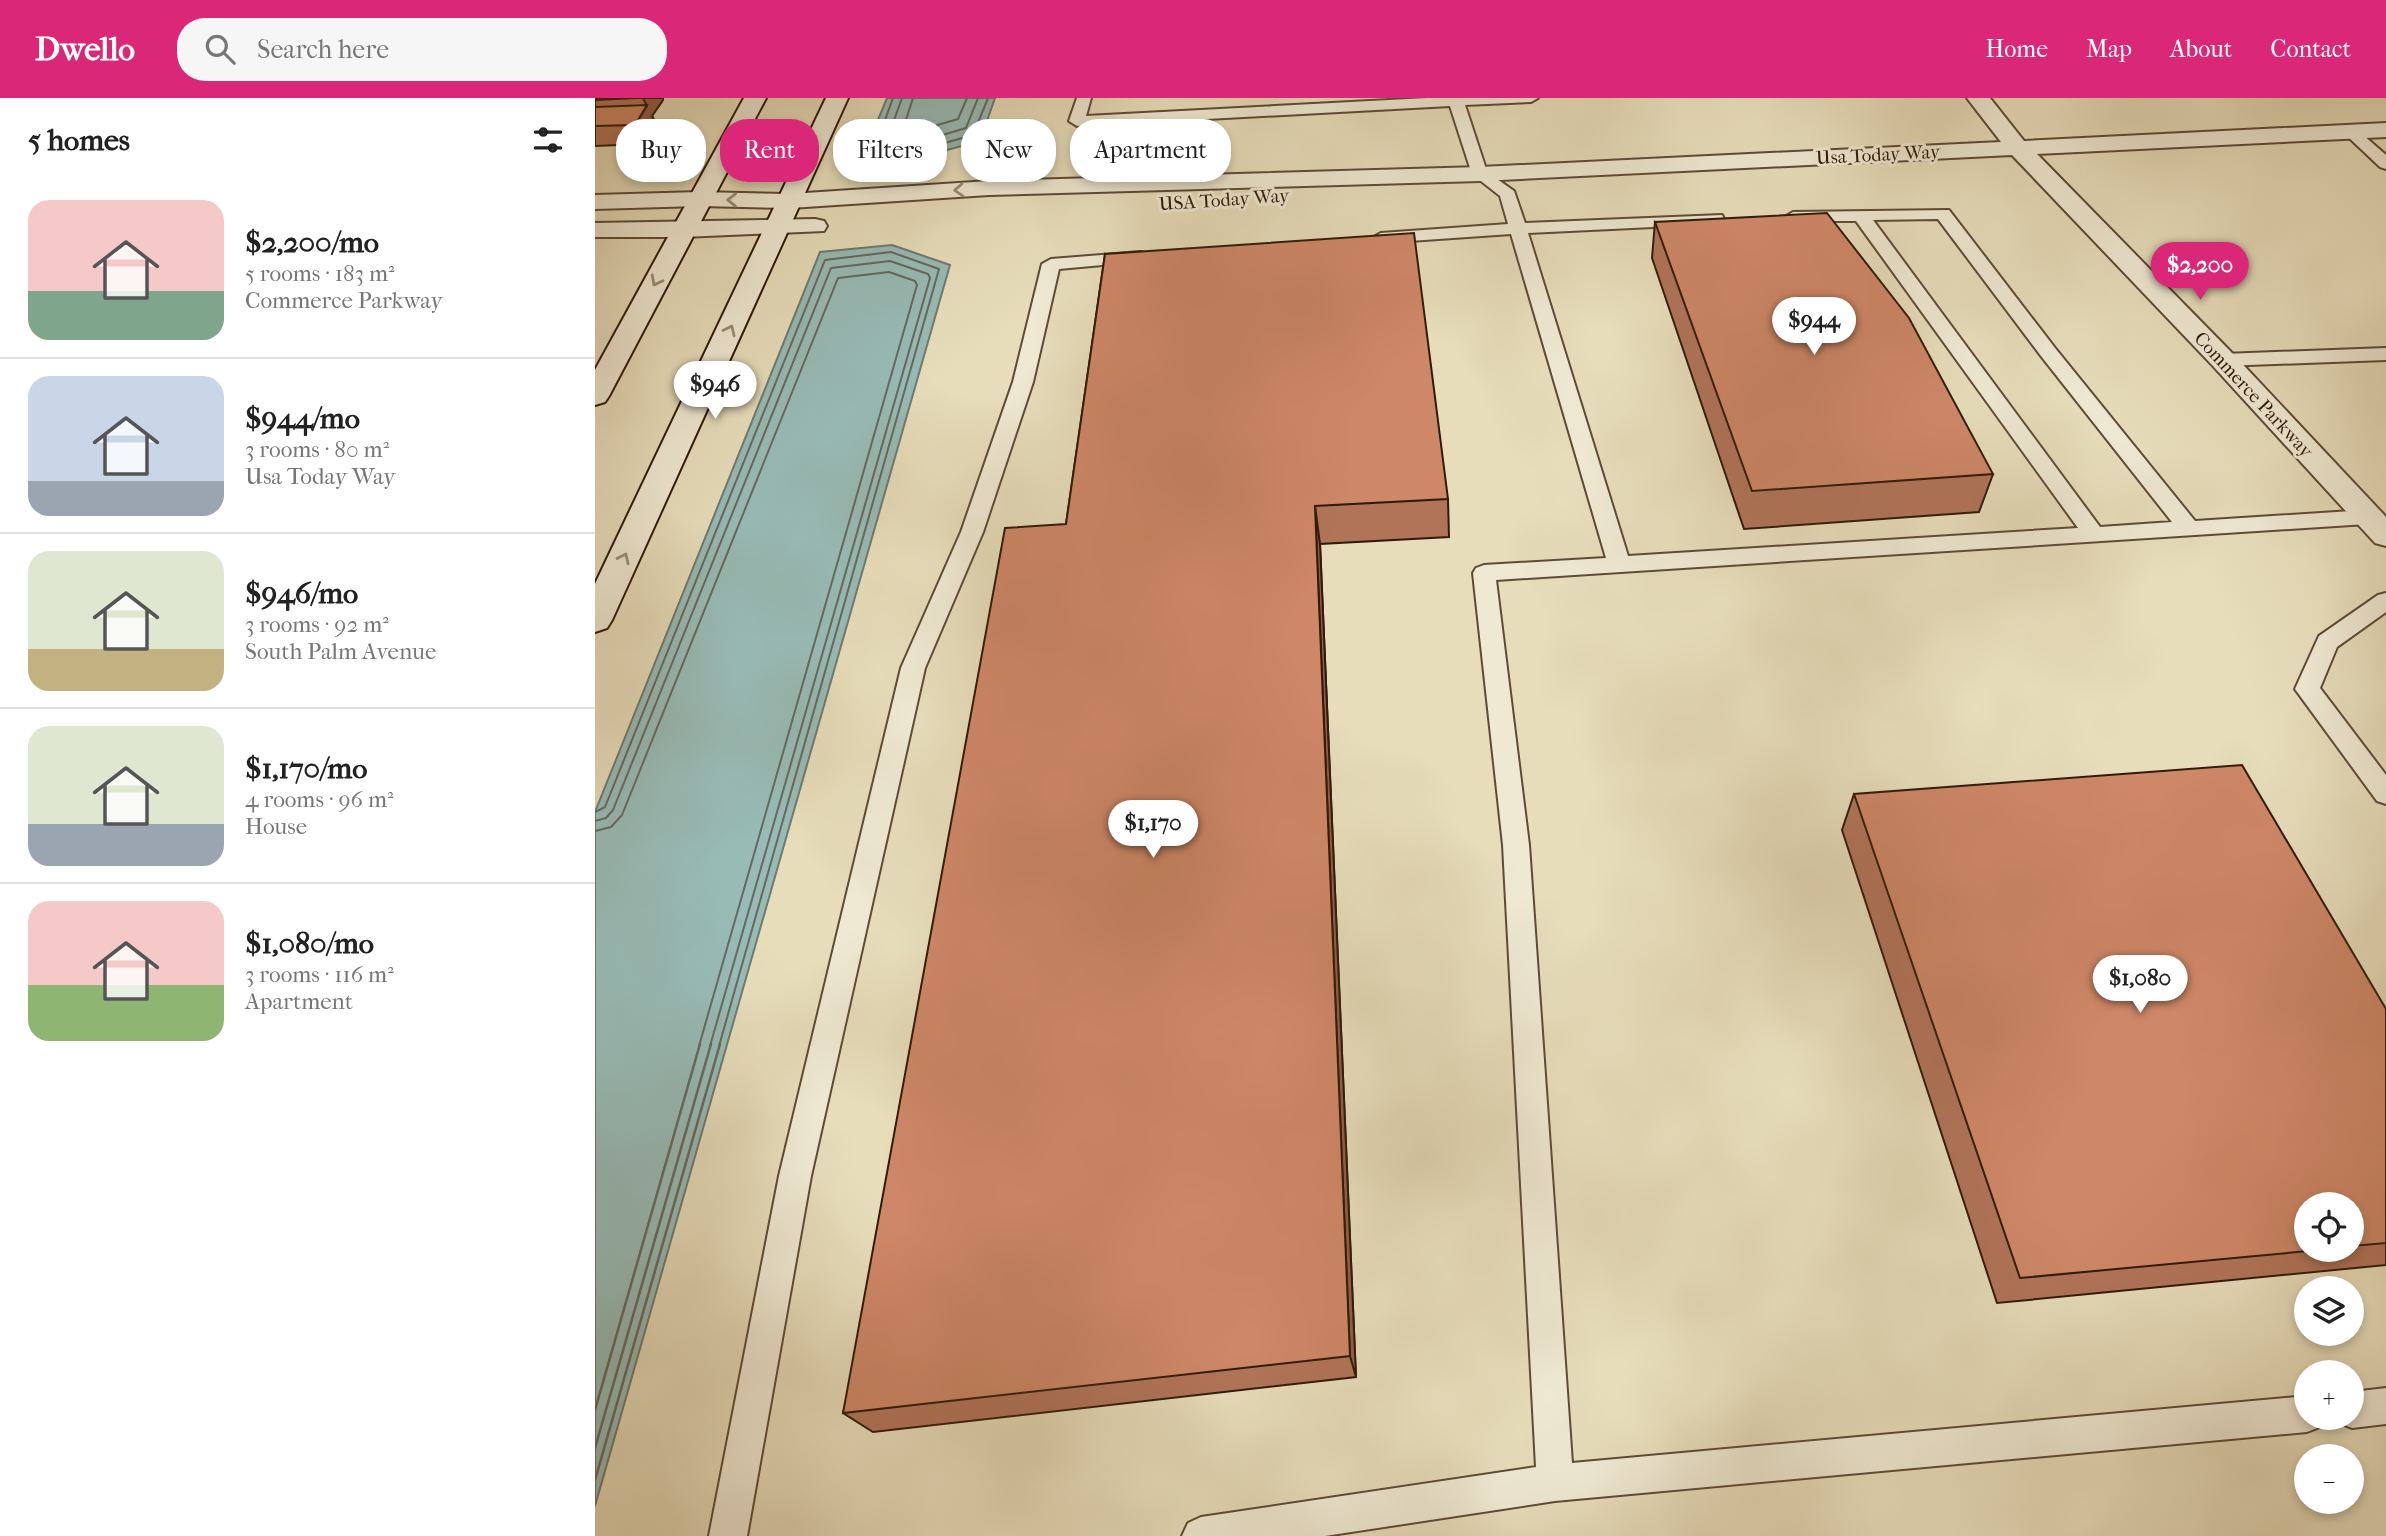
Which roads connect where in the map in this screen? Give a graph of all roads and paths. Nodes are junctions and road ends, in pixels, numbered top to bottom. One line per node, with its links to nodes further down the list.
1 (755, 98): 13 (street)
2 (837, 98): 14 (street)
3 (1084, 98): 6 (lane)
4 (1531, 98): 6 (lane)
5 (1979, 98): 9 (street, Commerce Parkway)
6 (1456, 101): 11 (lane)
7 (2386, 130): 8 (street, Usa Today Way)
8 (2350, 131): 9 (street, Usa Today Way); 10 (lane)
9 (2017, 147): 11 (street, Usa Today Way); 28 (street, Commerce Parkway)
10 (2386, 164)
11 (1480, 174): 12 (street, Usa Today Way); 22 (lane)
12 (1370, 177): 14 (street, USA Today Way, one-way to 14); 16 (street, USA Today Way)
13 (699, 199): 14 (street, USA Today Way, one-way to 13); 15 (street, USA Today Way); 24 (street)
14 (790, 201): 21 (street)
15 (595, 202)
16 (1064, 209)
17 (1860, 215): 19 (lane); 31 (lane); 32 (lane)
18 (1741, 218): 22 (lane)
19 (1767, 218)
20 (832, 225): 21 (street)
21 (778, 228): 24 (street); 36 (street, one-way to 21)
22 (1518, 228): 25 (lane); 34 (lane)
23 (595, 230): 24 (street)
24 (683, 230): 29 (street, one-way to 29)
25 (1358, 240)
26 (1158, 256): 42 (lane)
27 (2386, 354): 28 (lane)
28 (2223, 360): 30 (street, Commerce Parkway)
29 (595, 396)
30 (2367, 517): 31 (lane); 33 (street, Commerce Parkway)
31 (2187, 526): 32 (lane)
32 (2093, 533): 34 (lane)
33 (2386, 536)
34 (1619, 564): 41 (lane)
35 (2386, 601): 37 (lane)
36 (595, 620)
37 (2386, 794)
38 (2386, 1406): 39 (lane)
39 (2364, 1409)
40 (2294, 1415): 41 (lane)
41 (1555, 1483): 43 (lane)
42 (728, 1536)
43 (1202, 1536)

